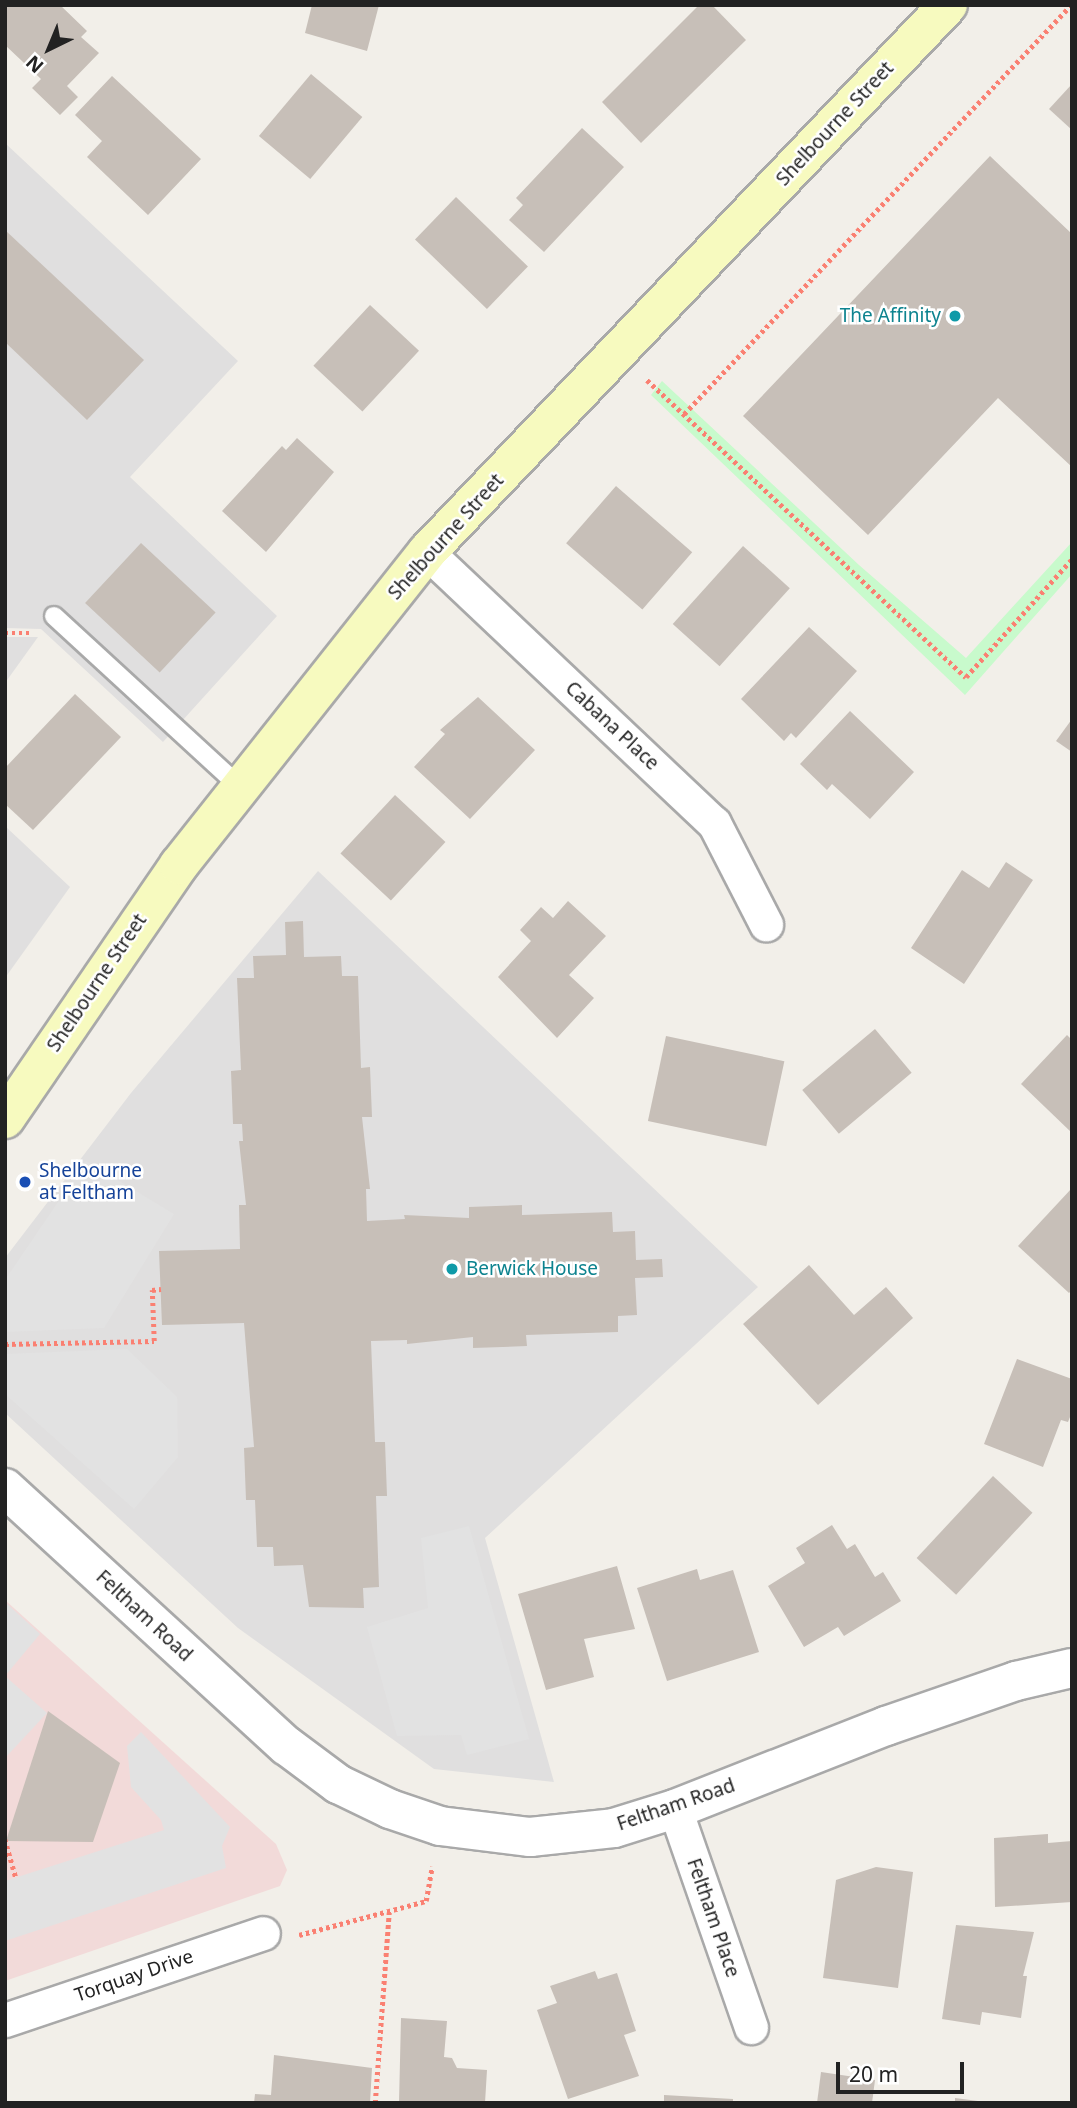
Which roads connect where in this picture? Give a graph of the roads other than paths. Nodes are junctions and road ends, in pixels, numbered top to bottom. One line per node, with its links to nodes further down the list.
1 (948, 5): 2 (main road, Shelbourne Street)
2 (427, 552): 4 (main road, Shelbourne Street); 5 (street, Cabana Place)
3 (54, 616): 4 (lane)
4 (239, 786): 6 (main road, Shelbourne Street)
5 (765, 924)
6 (5, 1119)
7 (5, 1488): 9 (street, Feltham Road)
8 (1072, 1668): 9 (street, Feltham Road)
9 (675, 1809): 12 (street, Feltham Place)
10 (264, 1933): 11 (street, Torquay Drive)
11 (5, 2020)
12 (751, 2027)

